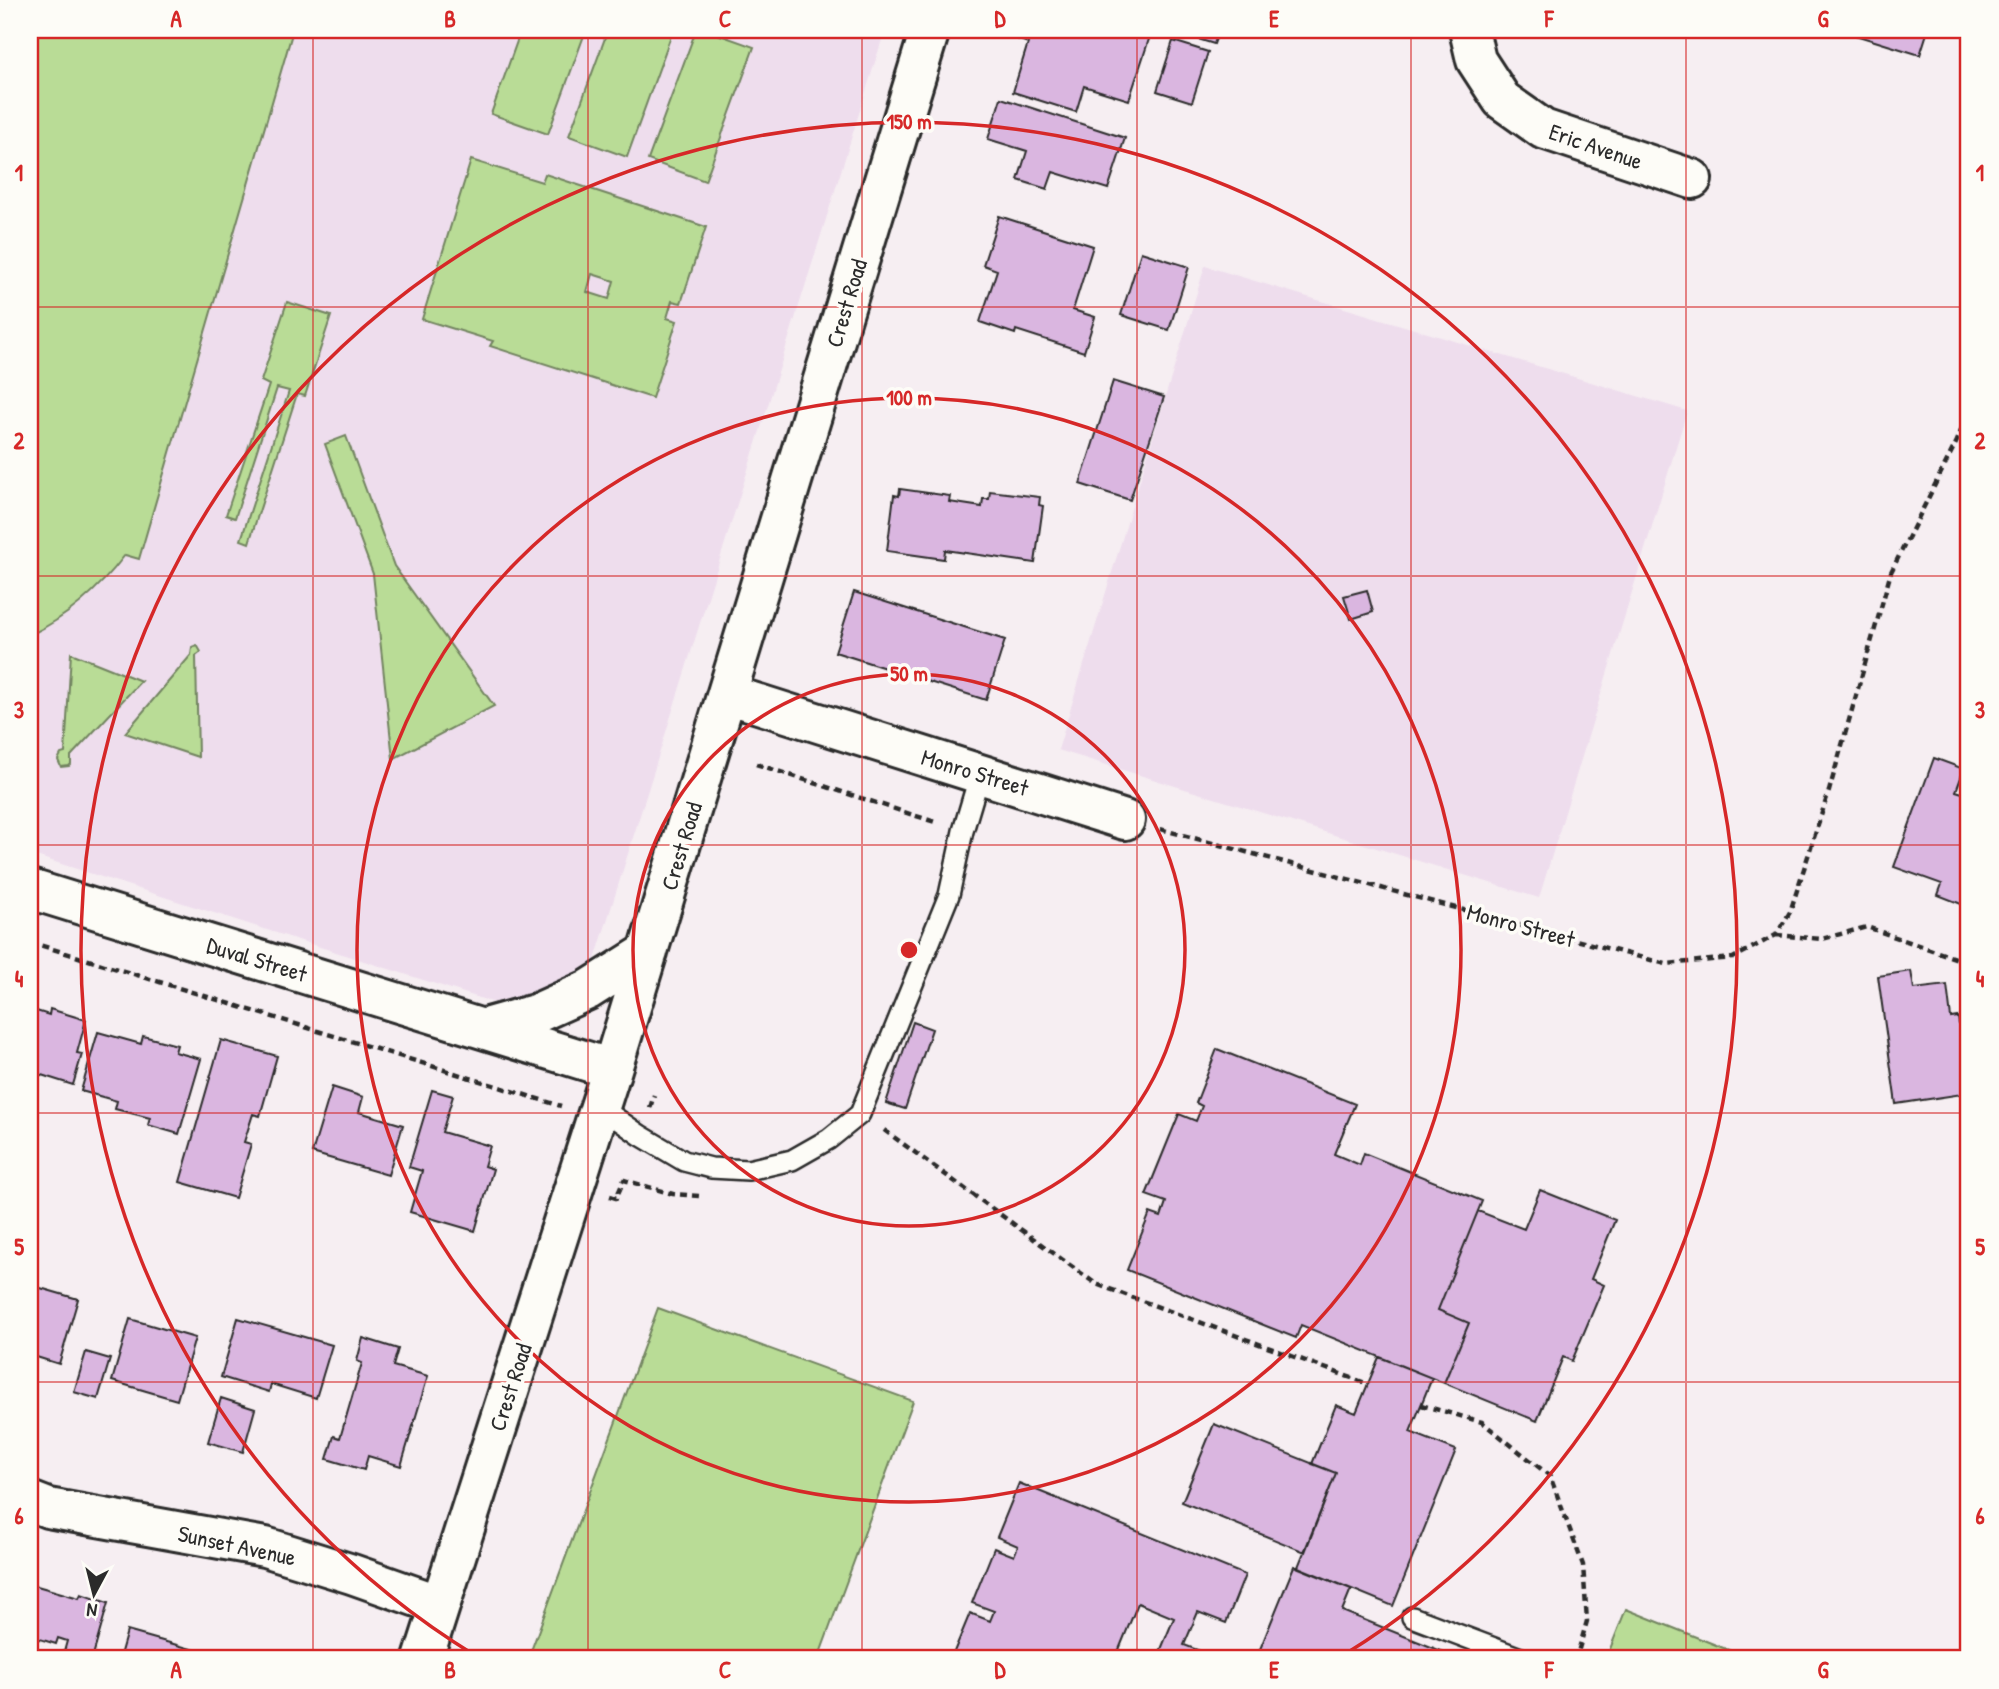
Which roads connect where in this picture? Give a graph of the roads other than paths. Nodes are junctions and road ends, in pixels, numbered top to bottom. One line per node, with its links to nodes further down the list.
1 (930, 30): 4 (street, Crest Road)
2 (1469, 30): 3 (street, Eric Avenue)
3 (1692, 179)
4 (727, 694): 5 (street, Monro Street); 8 (street, Crest Road)
5 (980, 774): 6 (street, Monro Street); 11 (lane)
6 (1125, 820)
7 (30, 889): 9 (street, Duval Street)
8 (648, 952): 9 (street); 10 (street, Crest Road)
9 (485, 1028): 10 (street, Duval Street)
10 (612, 1069): 11 (street, Crest Road)
11 (582, 1107): 13 (street, Crest Road)
12 (30, 1501): 13 (street, Sunset Avenue)
13 (440, 1605): 15 (street, Crest Road)
14 (1412, 1617): 16 (lane)
15 (423, 1659)
16 (1523, 1659)

